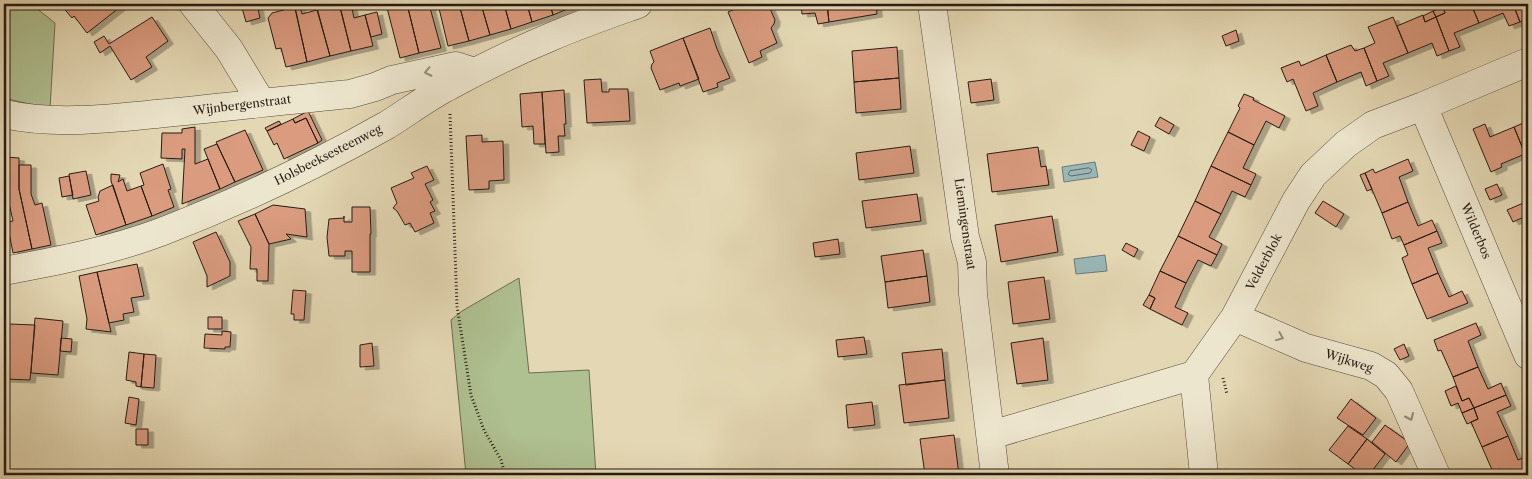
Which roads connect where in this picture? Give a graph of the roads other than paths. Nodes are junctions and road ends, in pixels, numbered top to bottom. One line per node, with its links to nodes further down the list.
1 (193, 4): 7 (street)
2 (638, 4): 5 (street, Holsbeeksesteenweg)
3 (932, 4): 15 (street, Liemingenstraat)
4 (1528, 62): 8 (street, Velderblok)
5 (476, 72): 6 (street, Wijnbergenstraat, one-way to 6); 10 (street, Holsbeeksesteenweg)
6 (350, 94): 7 (street, Wijnbergenstraat); 10 (street)
7 (261, 102): 9 (street, Wijnbergenstraat)
8 (1423, 106): 12 (street, Velderblok); 13 (street, Wilderbos)
9 (4, 114)
10 (388, 124): 11 (street, Holsbeeksesteenweg)
11 (4, 271)
12 (1235, 317): 14 (street, Velderblok); 18 (street, Wijkweg, one-way to 18)
13 (1528, 355)
14 (1194, 375): 15 (street); 17 (street)
15 (990, 435): 16 (street, Liemingenstraat)
16 (995, 475)
17 (1204, 475)
18 (1436, 475)

